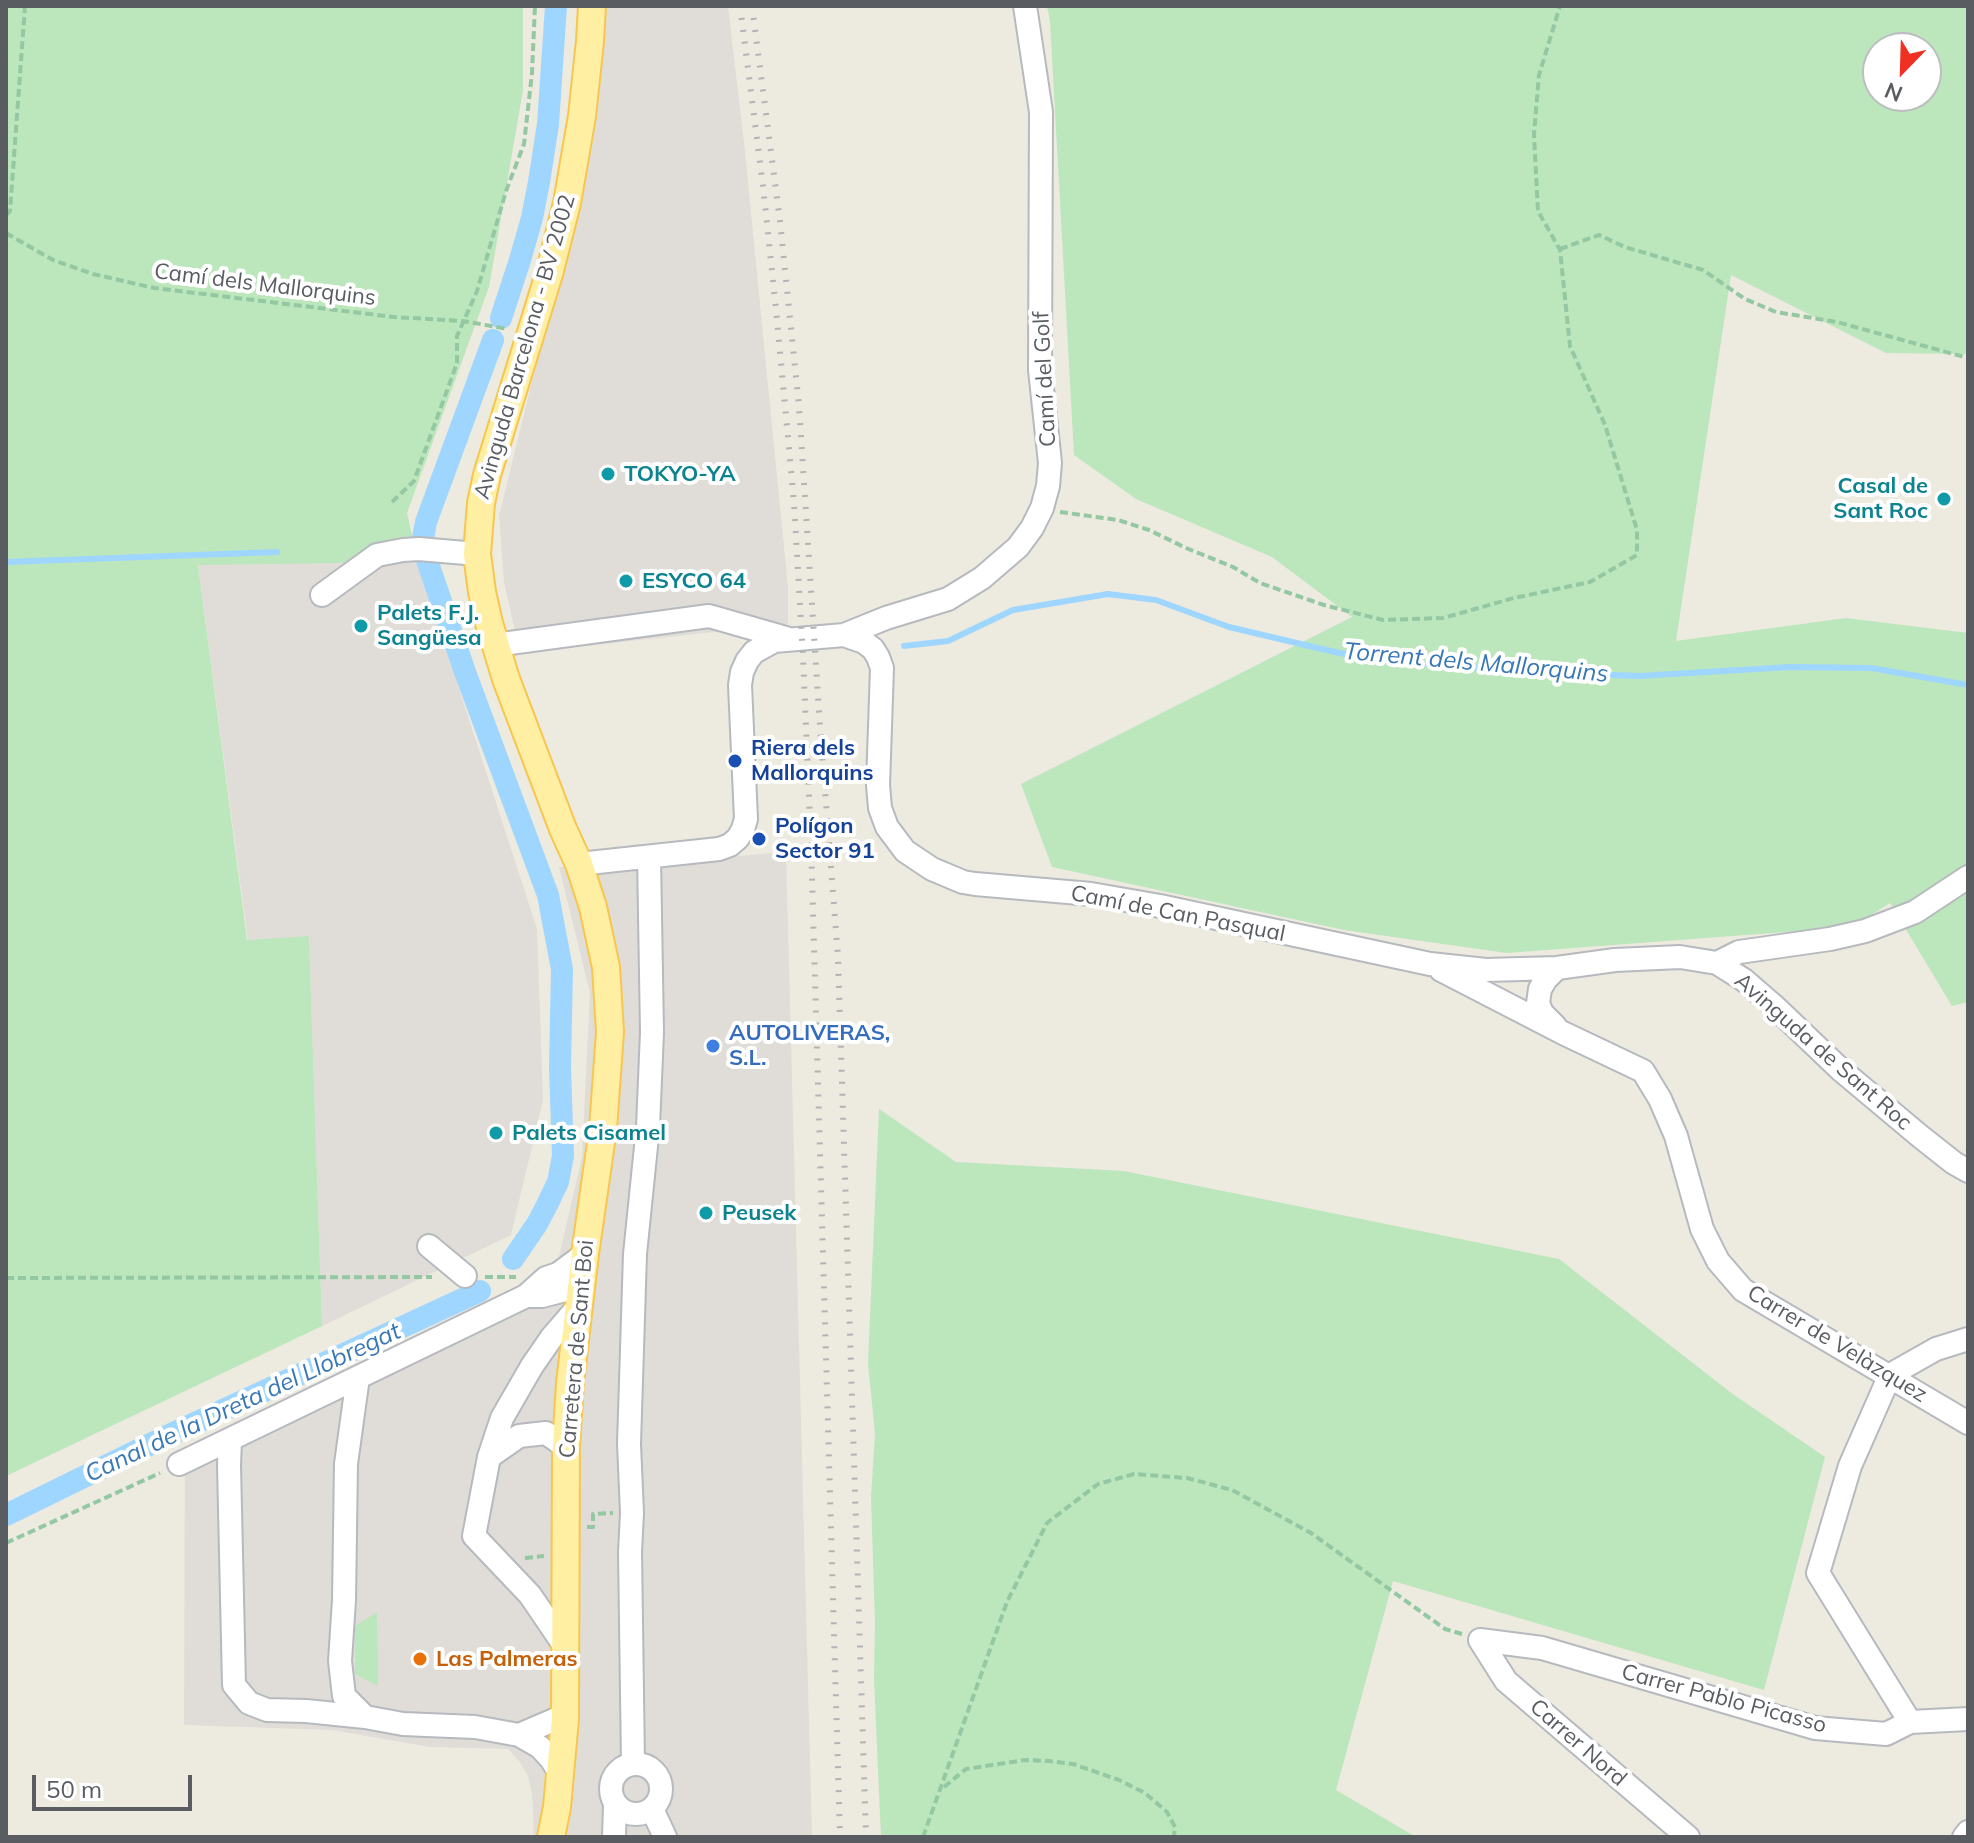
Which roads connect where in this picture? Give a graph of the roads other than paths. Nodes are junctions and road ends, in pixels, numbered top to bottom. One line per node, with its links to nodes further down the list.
1 (592, 6): 3 (main road, Avinguda Barcelona - BV 2002)
2 (1025, 6): 5 (street, Camí del Golf)
3 (477, 554): 4 (street); 7 (main road, Avinguda Barcelona - BV 2002)
4 (322, 595)
5 (844, 635): 6 (street); 12 (street, Camí de Can Pasqual)
6 (788, 638): 7 (street); 8 (street)
7 (495, 645): 9 (main road, Avinguda Barcelona - BV 2002)
8 (649, 857): 9 (street); 37 (street)
9 (579, 864): 17 (main road, Carretera de Sant Boi)
10 (1968, 877): 11 (street)
11 (1717, 963): 13 (street, Avinguda de Sant Roc); 15 (street, Avinguda de Sant Roc)
12 (1430, 964): 13 (street, Avinguda de Sant Roc); 14 (street, Carrer de Velàzquez)
13 (1557, 968): 14 (street, Carrer de Velàzquez)
14 (1563, 1033): 23 (street, Carrer de Velàzquez)
15 (1968, 1171)
16 (429, 1246): 18 (street)
17 (585, 1254): 19 (street); 20 (main road, Carretera de Sant Boi)
18 (465, 1276)
19 (538, 1290): 20 (street); 21 (street); 24 (street)
20 (580, 1296): 21 (street); 27 (main road, Carretera de Sant Boi)
21 (552, 1337): 28 (street)
22 (1968, 1339): 23 (street)
23 (1890, 1375): 25 (street, Carrer de Velàzquez); 35 (street)
24 (358, 1377): 26 (street); 32 (street)
25 (1968, 1423)
26 (230, 1440): 29 (street); 32 (street)
27 (566, 1447): 28 (street); 31 (main road, Carretera de Sant Boi)
28 (489, 1457): 31 (street)
29 (179, 1464)
30 (1480, 1640): 35 (street, Carrer Pablo Picasso); 46 (street, Carrer Nord)
31 (566, 1648): 33 (main road, Carretera de Sant Boi)
32 (365, 1717): 36 (street)
33 (565, 1719): 36 (street); 38 (main road, Carretera de Sant Boi)
34 (1968, 1719): 35 (street, Carrer Pablo Picasso)
35 (1910, 1722)
36 (519, 1735): 38 (street); 40 (street)
37 (633, 1764): 39 (street); 41 (street)
38 (560, 1773): 40 (main road, Carretera de Sant Boi)
39 (615, 1804): 41 (street); 44 (street)
40 (557, 1807): 43 (main road, Carretera de Sant Boi)
41 (652, 1809): 45 (street)
42 (1968, 1832): 47 (street)
43 (551, 1837)
44 (614, 1837)
45 (665, 1837)
46 (1688, 1837)
47 (1964, 1837)

